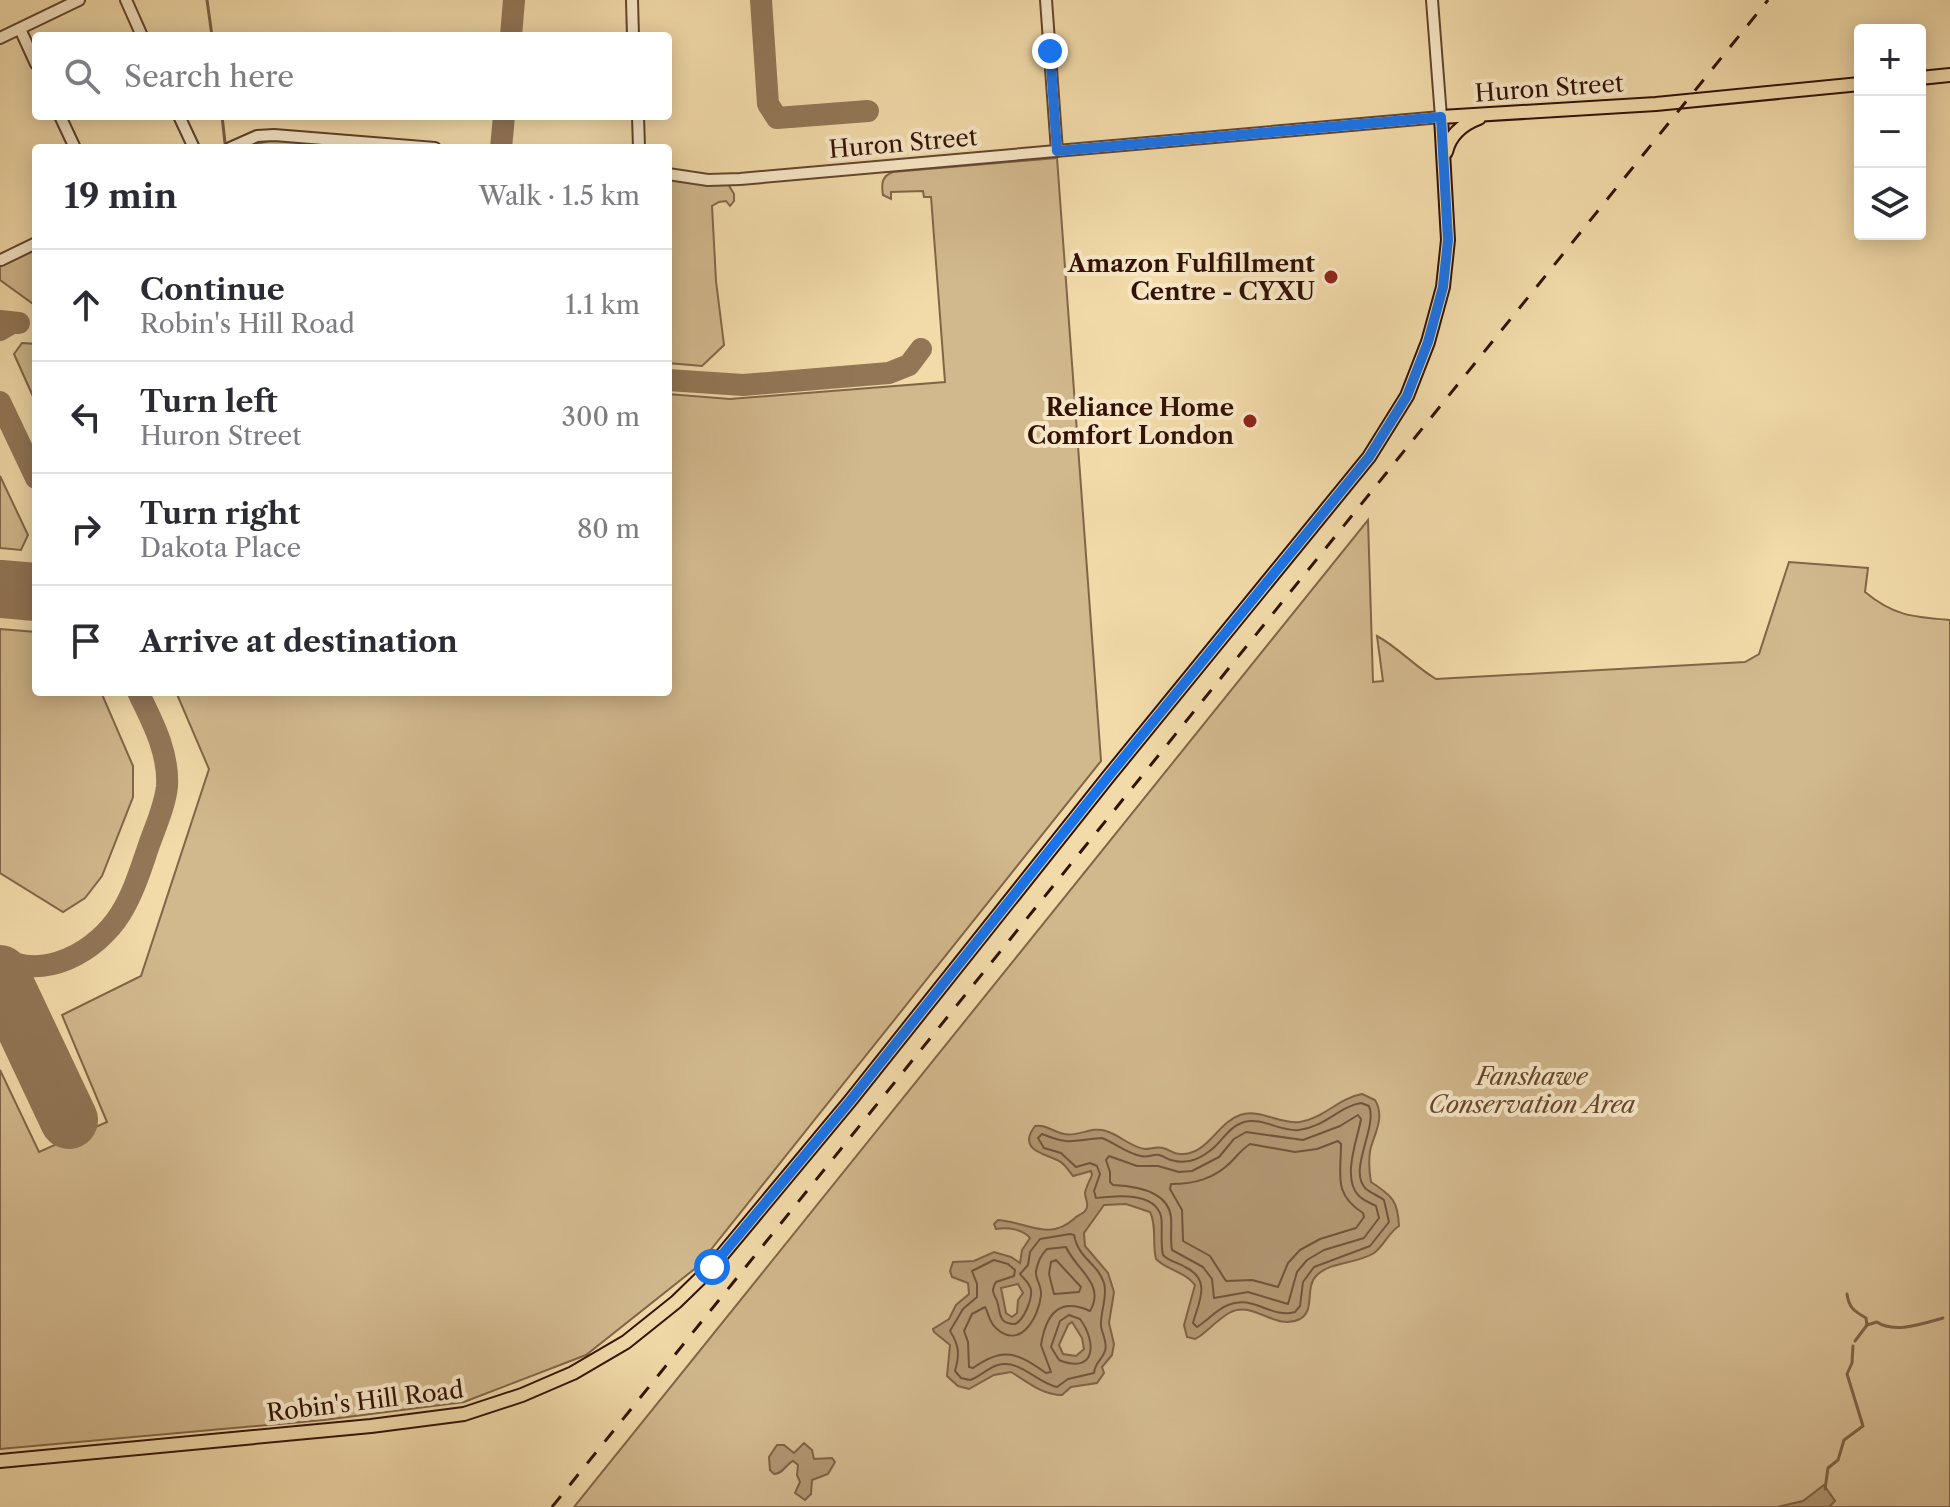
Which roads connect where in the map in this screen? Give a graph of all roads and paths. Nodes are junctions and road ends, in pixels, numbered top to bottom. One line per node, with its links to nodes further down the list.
1 (79, 0): 6 (street)
2 (126, 0): 7 (street)
3 (632, 0): 8 (street)
4 (1046, 0): 24 (street)
5 (1432, 0): 15 (street, Robin's Hill Road)
6 (20, 29): 9 (street); 10 (street)
7 (140, 32)
8 (633, 32)
9 (0, 38)
10 (32, 55)
11 (1950, 75): 12 (main road)
12 (1926, 77)
13 (1854, 85): 14 (main road, Huron Street)
14 (1487, 114): 15 (main road, Huron Street); 25 (main road)
15 (1441, 117): 24 (street, Huron Street); 25 (main road, Robin's Hill Road)
16 (62, 120): 19 (street)
17 (181, 120): 20 (street)
18 (638, 120): 23 (street)
19 (73, 144)
20 (192, 144)
21 (239, 144): 22 (street)
22 (385, 144)
23 (639, 144)
24 (1057, 151): 26 (street, Huron Street)
25 (1443, 163): 29 (main road, Robin's Hill Road)
26 (672, 175)
27 (32, 245): 28 (street)
28 (1, 260)
29 (0, 1461)

